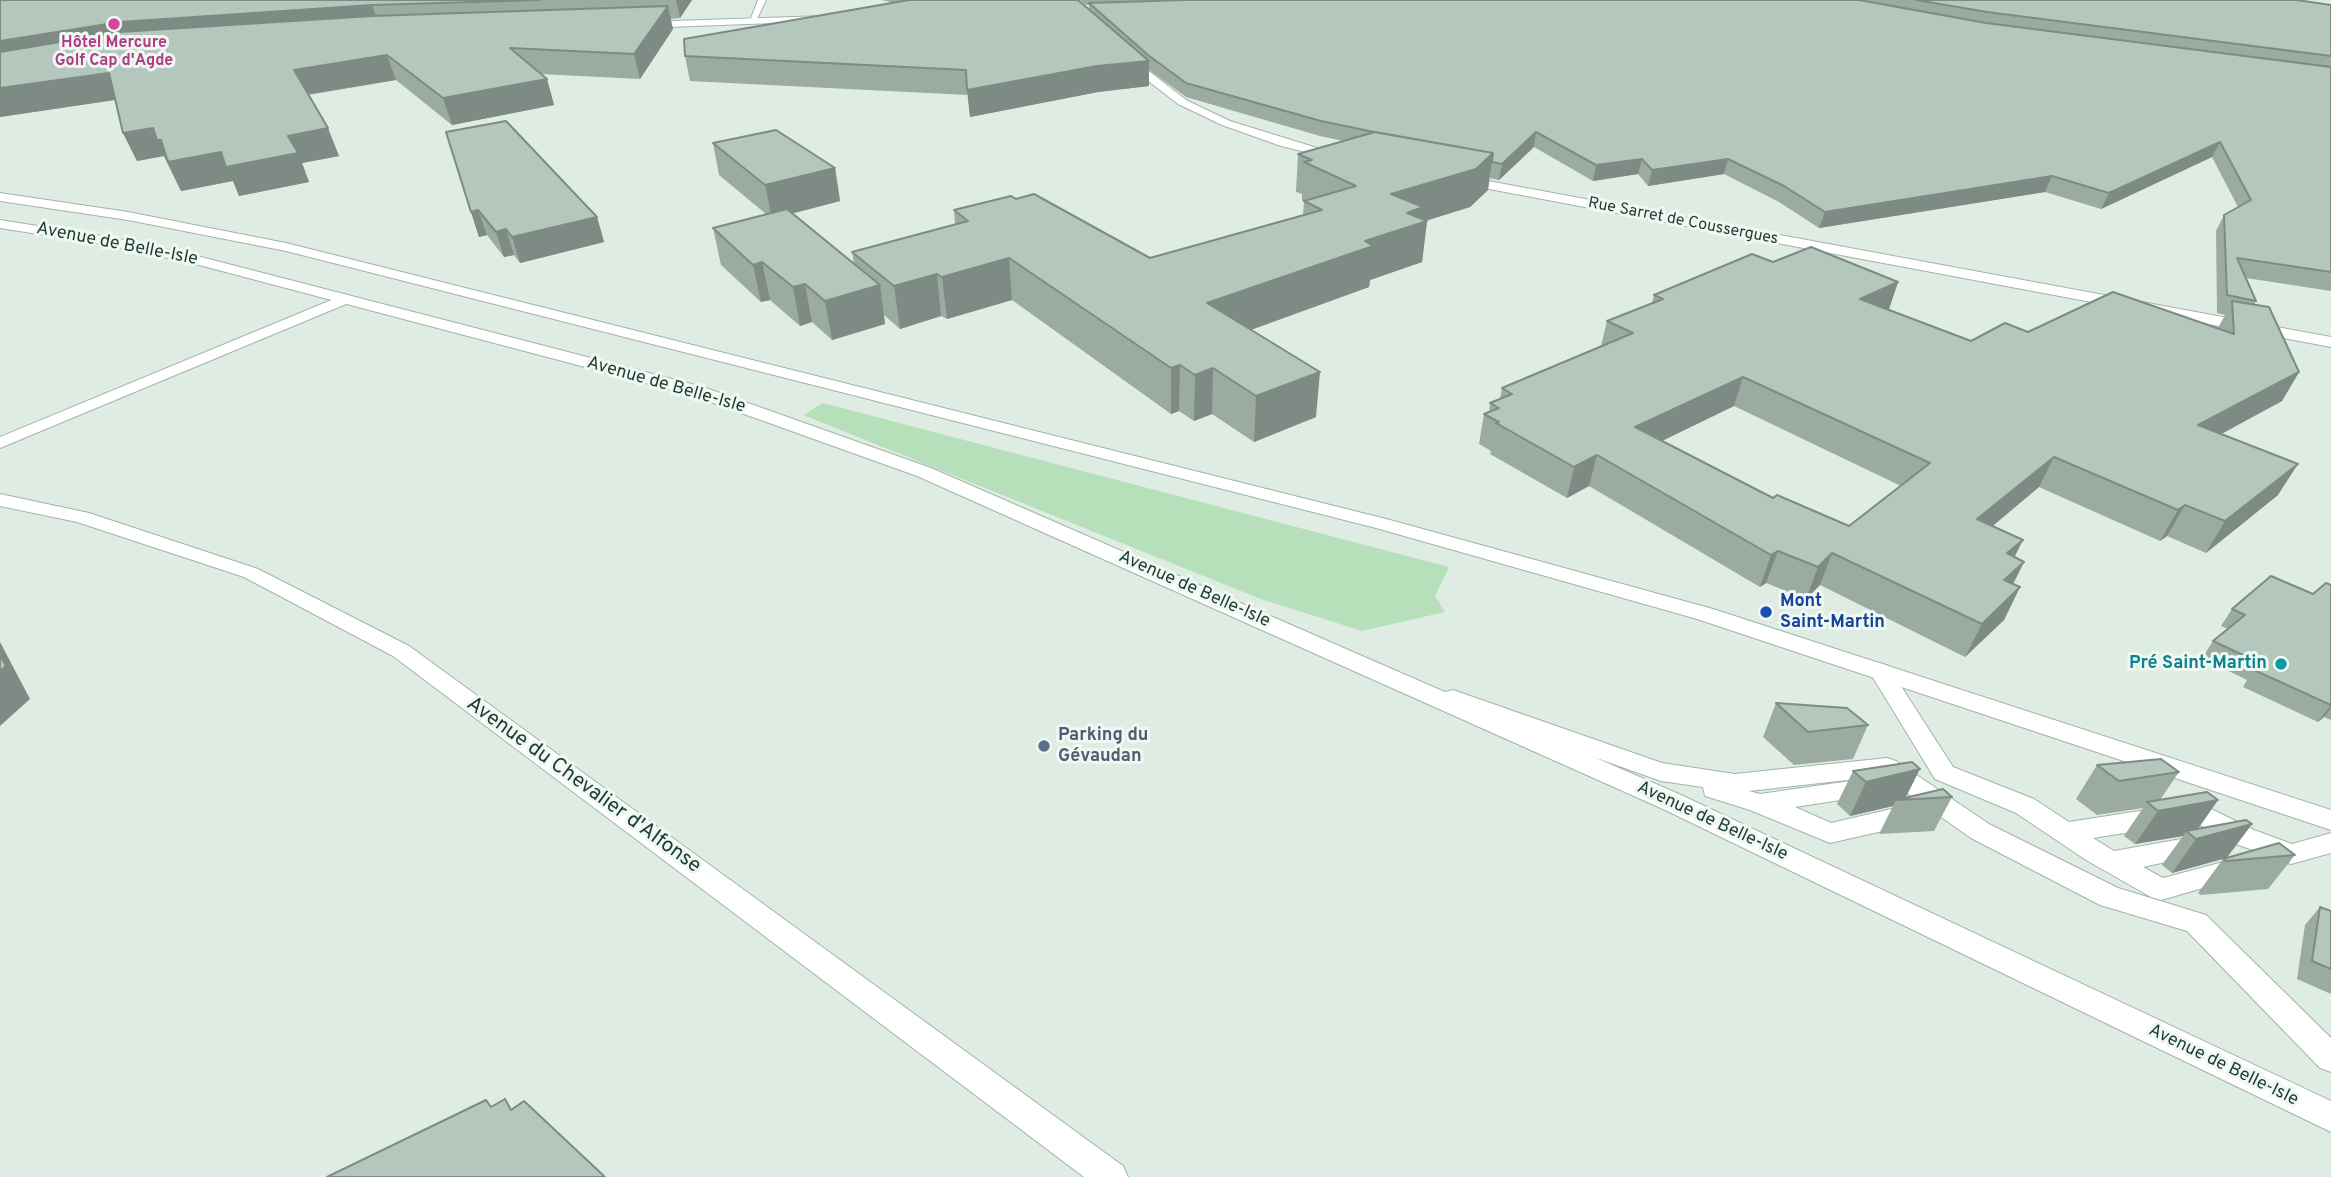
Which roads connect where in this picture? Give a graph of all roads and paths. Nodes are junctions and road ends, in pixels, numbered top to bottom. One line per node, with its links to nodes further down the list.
1 (762, 0): 3 (street)
2 (830, 19): 3 (street)
3 (752, 21): 4 (street)
4 (632, 25)
5 (1118, 50): 6 (street)
6 (1350, 159)
7 (1450, 178): 11 (street, Rue Sarret de Coussergues)
8 (0, 197): 14 (street, Avenue de Belle-Isle)
9 (0, 224): 10 (street, Avenue de Belle-Isle)
10 (346, 299): 12 (street); 15 (street, Avenue de Belle-Isle)
11 (2331, 342)
12 (0, 443)
13 (0, 500): 28 (street, Avenue du Chevalier d'Alfonse)
14 (1880, 671): 20 (street, Avenue de Belle-Isle); 21 (street)
15 (1382, 672): 16 (street); 27 (street, Avenue de Belle-Isle)
16 (1658, 771): 17 (street); 18 (street)
17 (1908, 782): 18 (street); 19 (street)
18 (1759, 803): 19 (street)
19 (1943, 806): 26 (street)
20 (2331, 820)
21 (2065, 833): 22 (street); 25 (street)
22 (2245, 837): 24 (street); 25 (street)
23 (2331, 843): 24 (street)
24 (2291, 854): 25 (street)
25 (2112, 862)
26 (2331, 1058)
27 (2331, 1118)
28 (1111, 1177)

